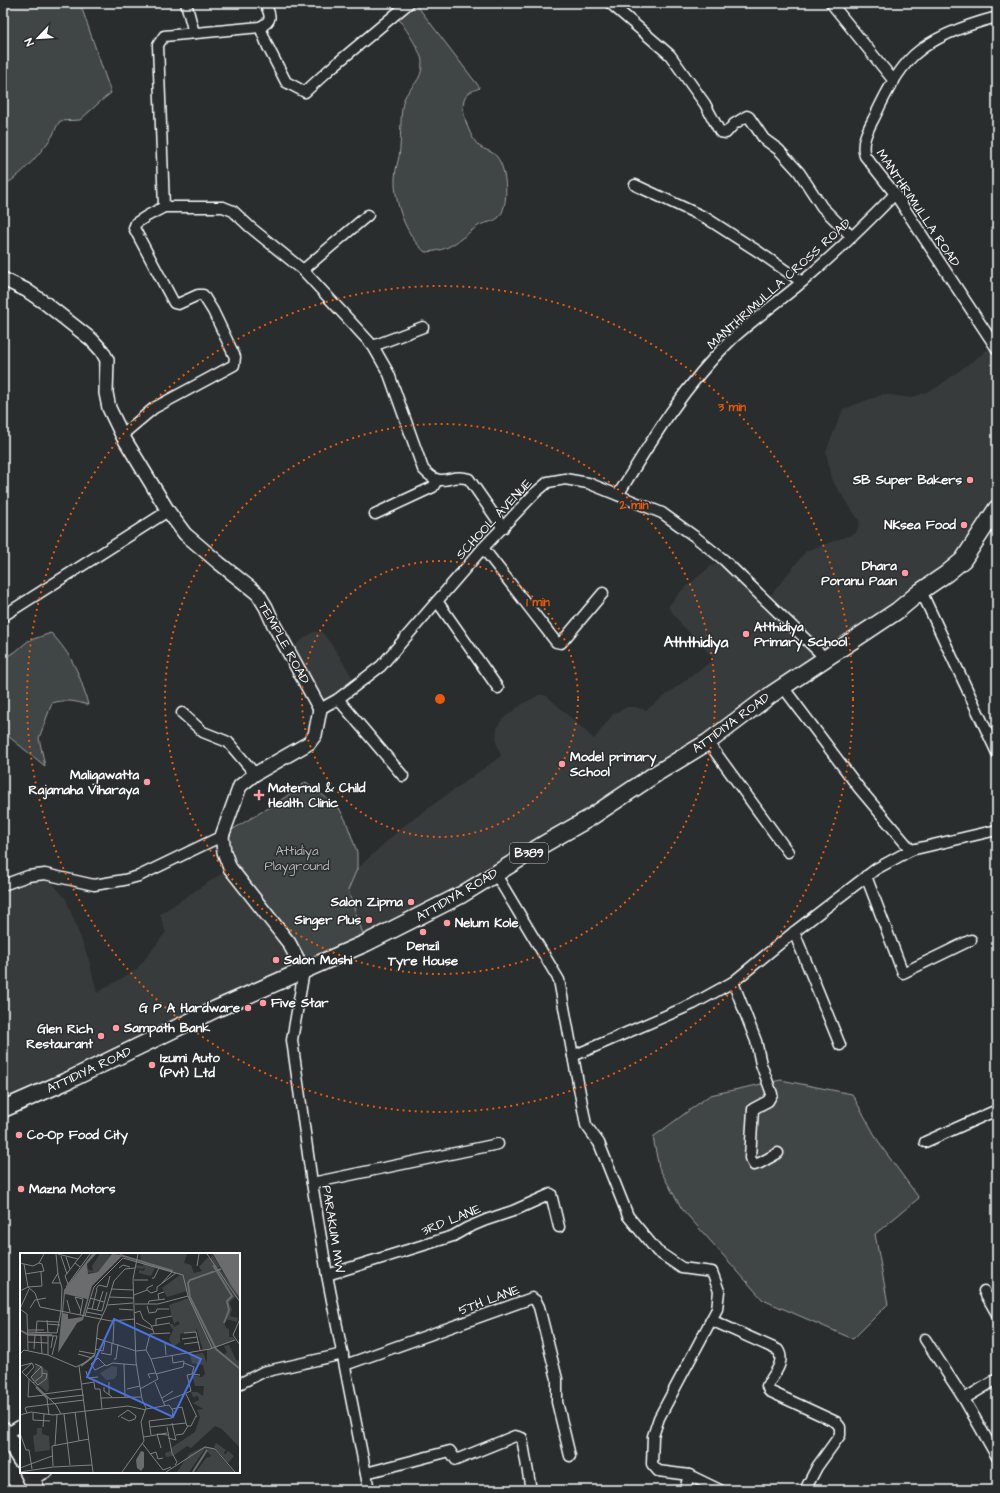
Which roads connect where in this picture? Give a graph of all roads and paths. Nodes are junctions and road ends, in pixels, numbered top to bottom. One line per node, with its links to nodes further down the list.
1 (186, 3): 8 (street)
2 (265, 3): 7 (street)
3 (409, 3): 7 (street)
4 (610, 3): 14 (street)
5 (831, 3): 9 (street)
6 (997, 17): 9 (street, MANTHRIMULLA ROAD)
7 (260, 27): 8 (street)
8 (194, 33): 12 (street)
9 (894, 81): 11 (street, MANTHRIMULLA ROAD)
10 (635, 185): 17 (street)
11 (895, 194): 14 (street, MANTHRIMULLA CROSS ROAD); 20 (street, MANTHRIMULLA ROAD)
12 (164, 207): 15 (street); 21 (street)
13 (368, 214): 15 (street)
14 (852, 237): 17 (street, MANTHRIMULLA CROSS ROAD)
15 (303, 270): 19 (street)
16 (3, 279): 21 (street, TEMPLE ROAD)
17 (802, 282): 23 (street, MANTHRIMULLA CROSS ROAD)
18 (422, 327): 19 (street)
19 (373, 346): 22 (street)
20 (997, 349)
21 (122, 435): 25 (street, TEMPLE ROAD)
22 (437, 480): 26 (street); 27 (street)
23 (618, 495): 27 (street, SCHOOL AVENUE); 33 (street, SCHOOL AVENUE)
24 (997, 508): 29 (main road, ATTIDIYA ROAD / B389)
25 (168, 511): 32 (street); 37 (street, TEMPLE ROAD)
26 (374, 514)
27 (503, 528): 28 (street, SCHOOL AVENUE)
28 (483, 548): 30 (street); 31 (street, SCHOOL AVENUE)
29 (921, 591): 33 (main road, ATTIDIYA ROAD / B389); 40 (street)
30 (604, 593)
31 (437, 601): 35 (street); 36 (street, SCHOOL AVENUE)
32 (3, 616)
33 (825, 658): 34 (main road, ATTIDIYA ROAD / B389)
34 (783, 687): 39 (main road, ATTIDIYA ROAD / B389); 45 (street)
35 (498, 688)
36 (338, 699): 37 (street, SCHOOL AVENUE); 42 (street)
37 (320, 709): 41 (street)
38 (182, 713): 41 (street)
39 (708, 742): 46 (street); 47 (main road, ATTIDIYA ROAD / B389)
40 (997, 753)
41 (255, 774): 44 (street)
42 (403, 776)
43 (997, 830): 45 (street)
44 (222, 836): 49 (street); 52 (street)
45 (911, 850): 48 (street)
46 (788, 852)
47 (495, 873): 52 (main road, ATTIDIYA ROAD / B389); 55 (street)
48 (866, 876): 50 (street); 51 (street)
49 (3, 885)
50 (794, 932): 53 (street); 54 (street)
51 (971, 940)
52 (304, 970): 56 (main road, ATTIDIYA ROAD / B389); 61 (street, PARAKUM MW)
53 (733, 982): 55 (street); 60 (street)
54 (840, 1045)
55 (573, 1056): 66 (street)
56 (3, 1108)
57 (997, 1110): 58 (street)
58 (925, 1142)
59 (498, 1144): 61 (street)
60 (778, 1153)
61 (312, 1183): 63 (street, PARAKUM MW)
62 (559, 1227): 63 (street, 3RD LANE)
63 (327, 1276): 68 (street, PARAKUM MW)
64 (984, 1291): 65 (street)
65 (997, 1314)
66 (711, 1320): 80 (street); 86 (street)
67 (925, 1339): 72 (street)
68 (343, 1354): 69 (street, PARAKUM MW); 71 (street)
69 (345, 1365): 75 (street, 5TH LANE); 78 (street, PARAKUM MW)
70 (997, 1379): 72 (street)
71 (240, 1384)
72 (964, 1399): 76 (street)
73 (20, 1425): 74 (street)
74 (4, 1432): 77 (main road)
75 (570, 1456)
76 (997, 1457)
77 (20, 1458)
78 (366, 1472): 82 (street, PARAKUM MW); 83 (street)
79 (46, 1473): 81 (street)
80 (689, 1475): 84 (street); 85 (street)
81 (33, 1480)
82 (370, 1490)
83 (532, 1490)
84 (685, 1490)
85 (720, 1490)
86 (805, 1490)

